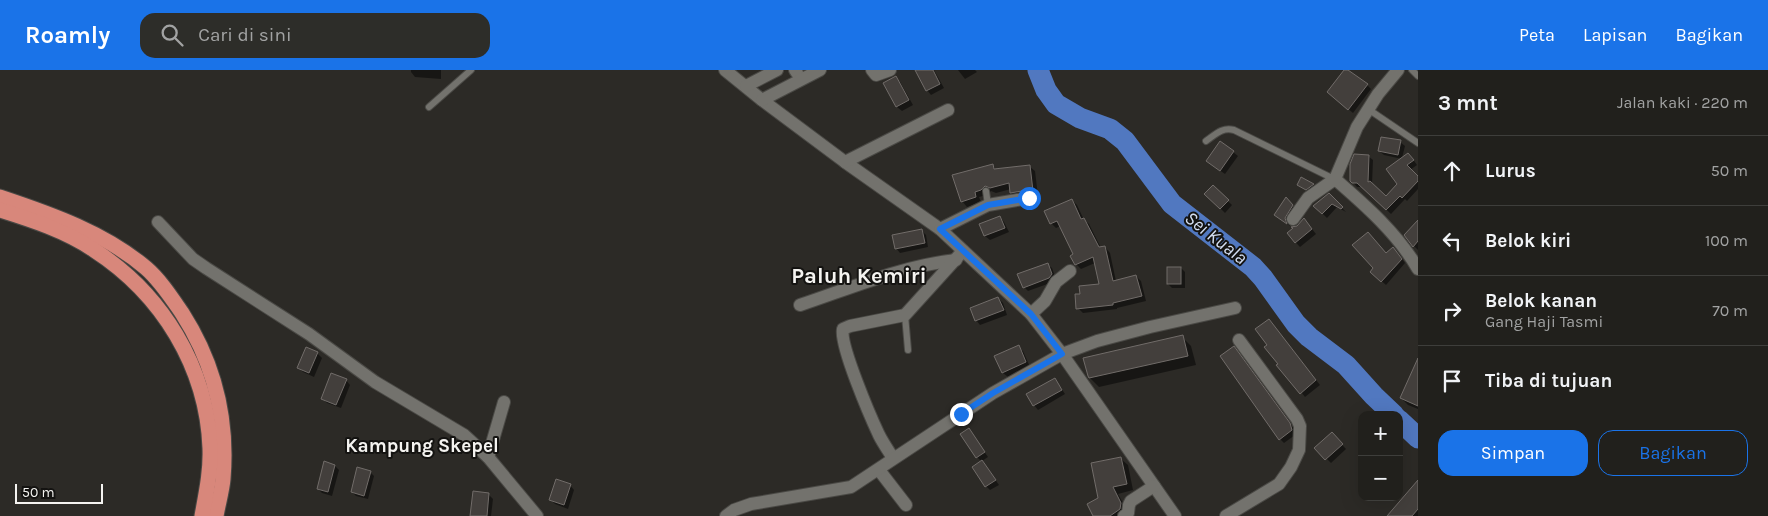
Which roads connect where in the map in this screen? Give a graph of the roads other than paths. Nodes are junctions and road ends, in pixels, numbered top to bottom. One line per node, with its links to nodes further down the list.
1 (471, 70): 12 (lane)
2 (725, 70): 10 (street)
3 (777, 70): 10 (street)
4 (820, 70): 11 (street)
5 (872, 70): 6 (street)
6 (890, 70)
7 (1398, 70): 13 (street)
8 (1412, 70): 9 (lane)
9 (1418, 76)
10 (746, 86): 11 (street)
11 (762, 100): 17 (street)
12 (429, 107)
13 (1368, 109): 16 (lane); 18 (street)
14 (948, 110): 17 (street)
15 (1206, 141): 18 (lane)
16 (1418, 142)
17 (845, 162): 26 (street)
18 (1335, 179): 24 (street); 28 (street)
19 (986, 191): 22 (lane)
20 (0, 197): 44 (highway)
21 (1029, 198): 22 (street)
22 (988, 205): 26 (street)
23 (0, 210): 43 (highway)
24 (1292, 219)
25 (158, 222): 38 (street)
26 (940, 229): 27 (street)
27 (959, 255): 30 (street); 32 (street); 33 (street)
28 (1418, 269)
29 (1070, 272): 32 (street)
30 (800, 305)
31 (1235, 308): 36 (street)
32 (1031, 314): 36 (street)
33 (905, 315): 35 (lane); 39 (street)
34 (1239, 340): 49 (street)
35 (908, 350)
36 (1062, 354): 39 (street); 41 (street)
37 (504, 402): 38 (street)
38 (488, 457): 45 (street)
39 (893, 458): 40 (street)
40 (879, 470): 42 (street); 46 (street)
41 (1154, 486): 47 (street); 48 (street)
42 (906, 504)
43 (202, 516)
44 (216, 516)
45 (537, 516)
46 (726, 516)
47 (1124, 516)
48 (1175, 516)
49 (1226, 516)

